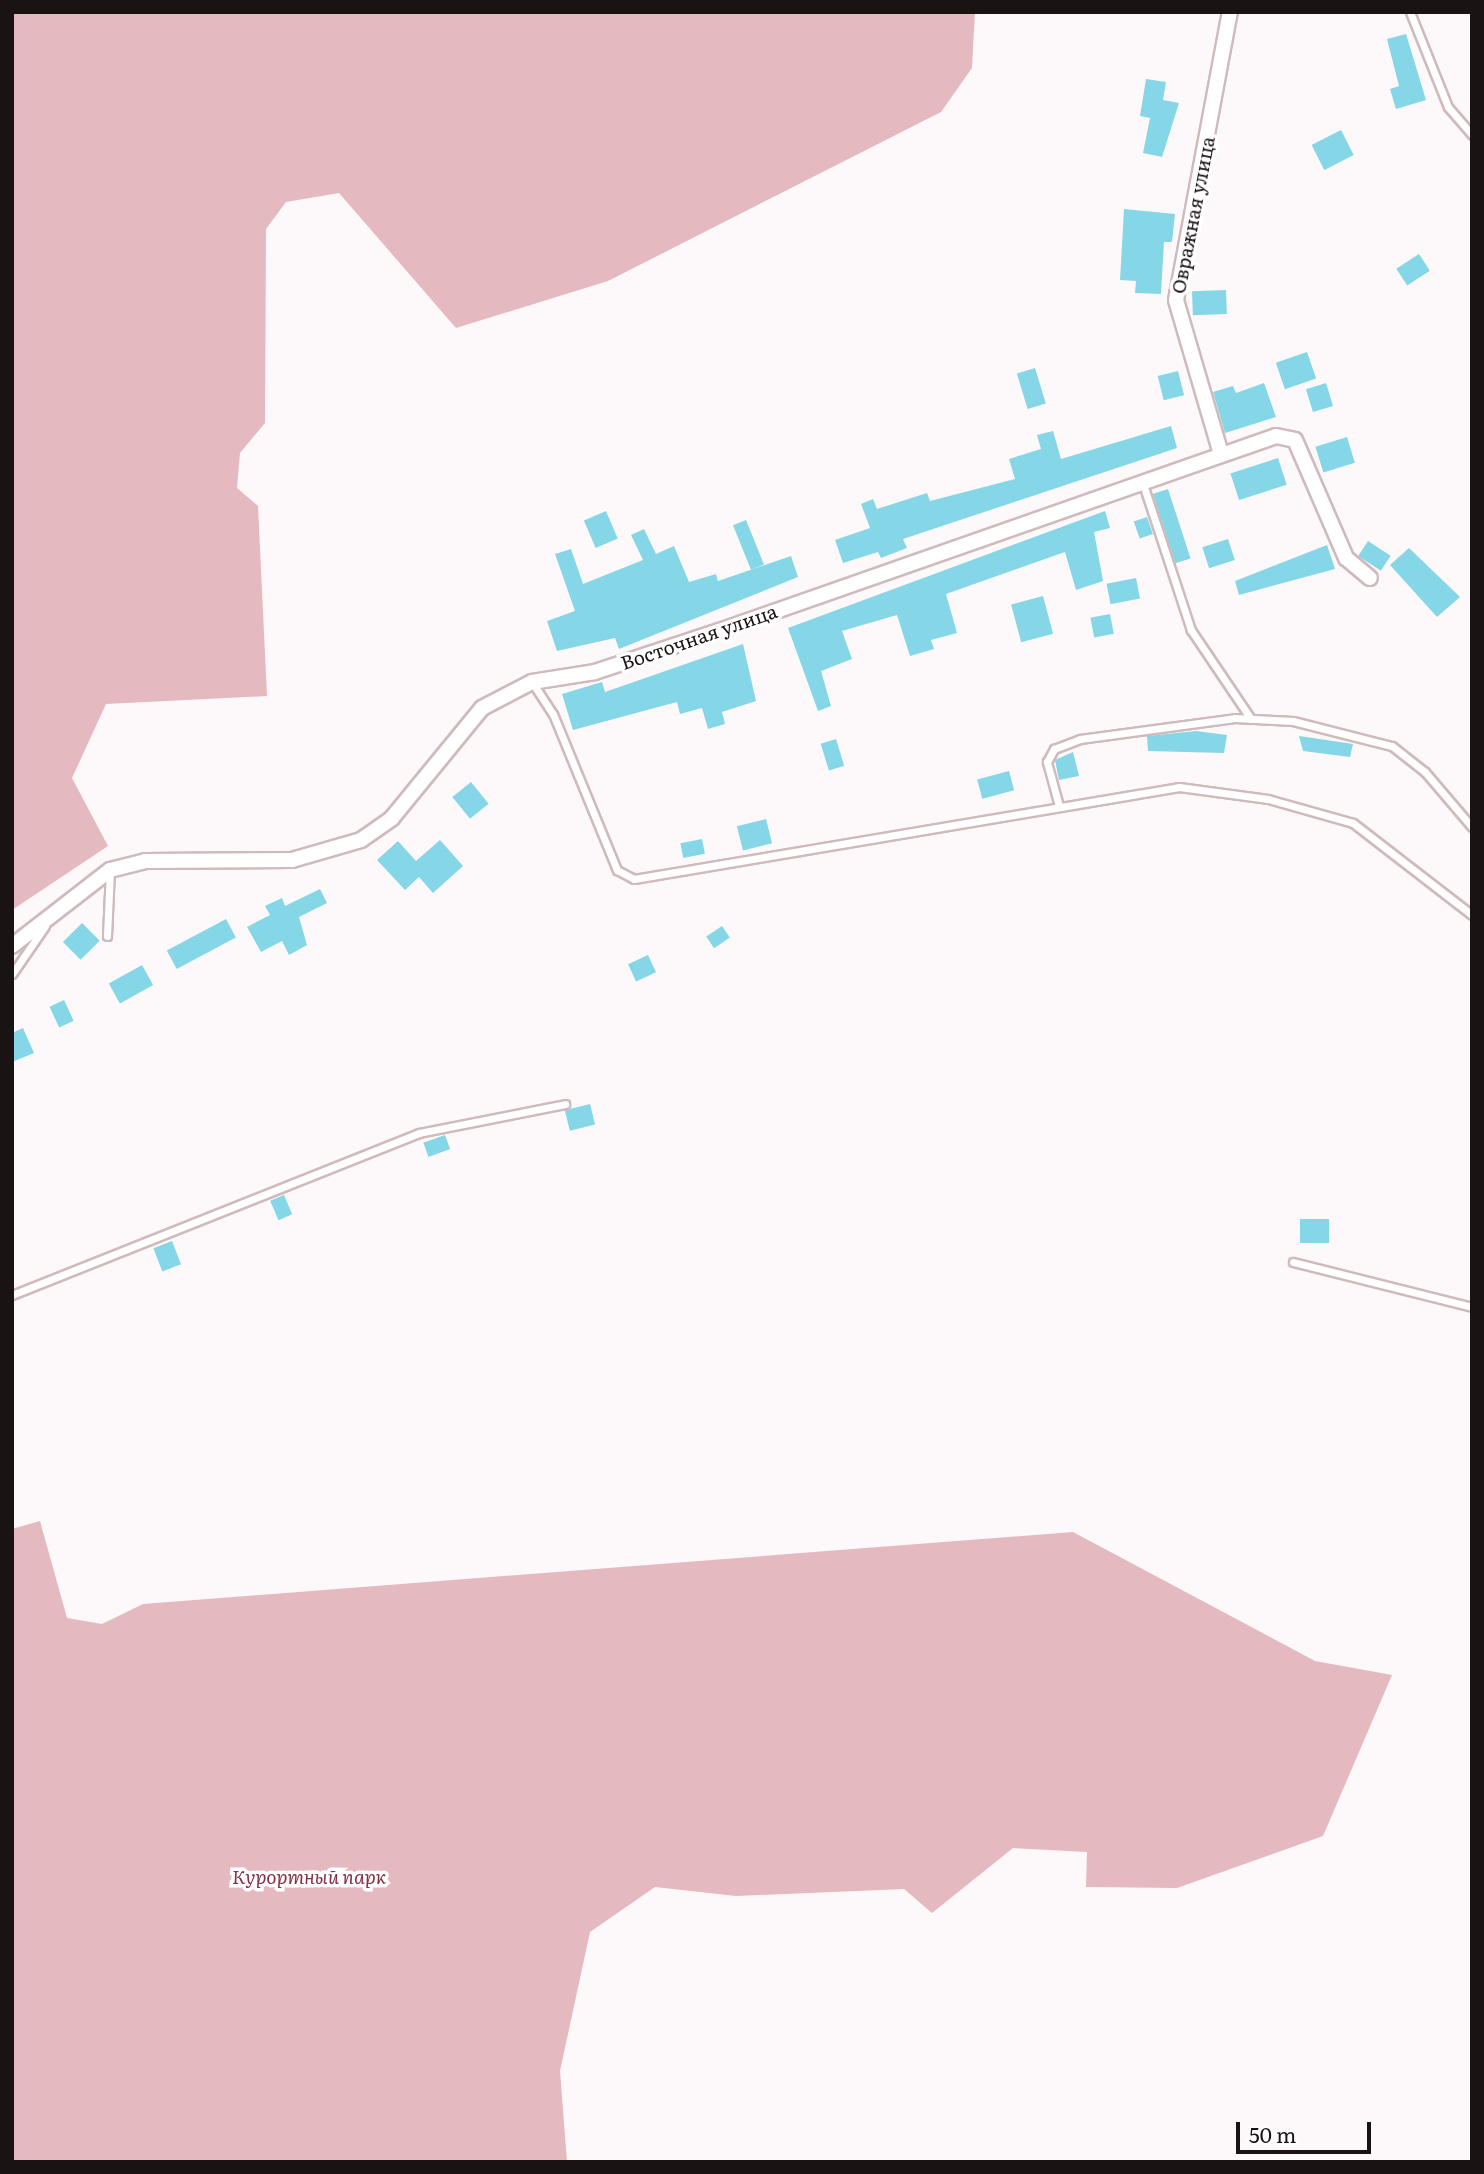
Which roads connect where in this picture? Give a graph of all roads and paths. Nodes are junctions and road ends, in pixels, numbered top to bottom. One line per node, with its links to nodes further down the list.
1 (1230, 12): 4 (street, Овражная улица)
2 (1410, 12): 3 (lane)
3 (1472, 135)
4 (1220, 454): 5 (street, Восточная улица); 6 (street, Восточная улица)
5 (1142, 481): 7 (street, Восточная улица); 8 (lane)
6 (1370, 578)
7 (532, 682): 9 (lane); 11 (street, Восточная улица)
8 (1251, 719): 9 (lane); 10 (lane)
9 (1059, 806): 12 (lane)
10 (1472, 827)
11 (110, 870): 13 (street, Восточная улица); 14 (lane)
12 (1472, 915)
13 (50, 916): 15 (street, Восточная улица); 16 (lane)
14 (107, 936)
15 (12, 946)
16 (12, 974)
17 (565, 1104): 19 (lane)
18 (1293, 1262): 20 (lane)
19 (12, 1295)
20 (1472, 1307)

